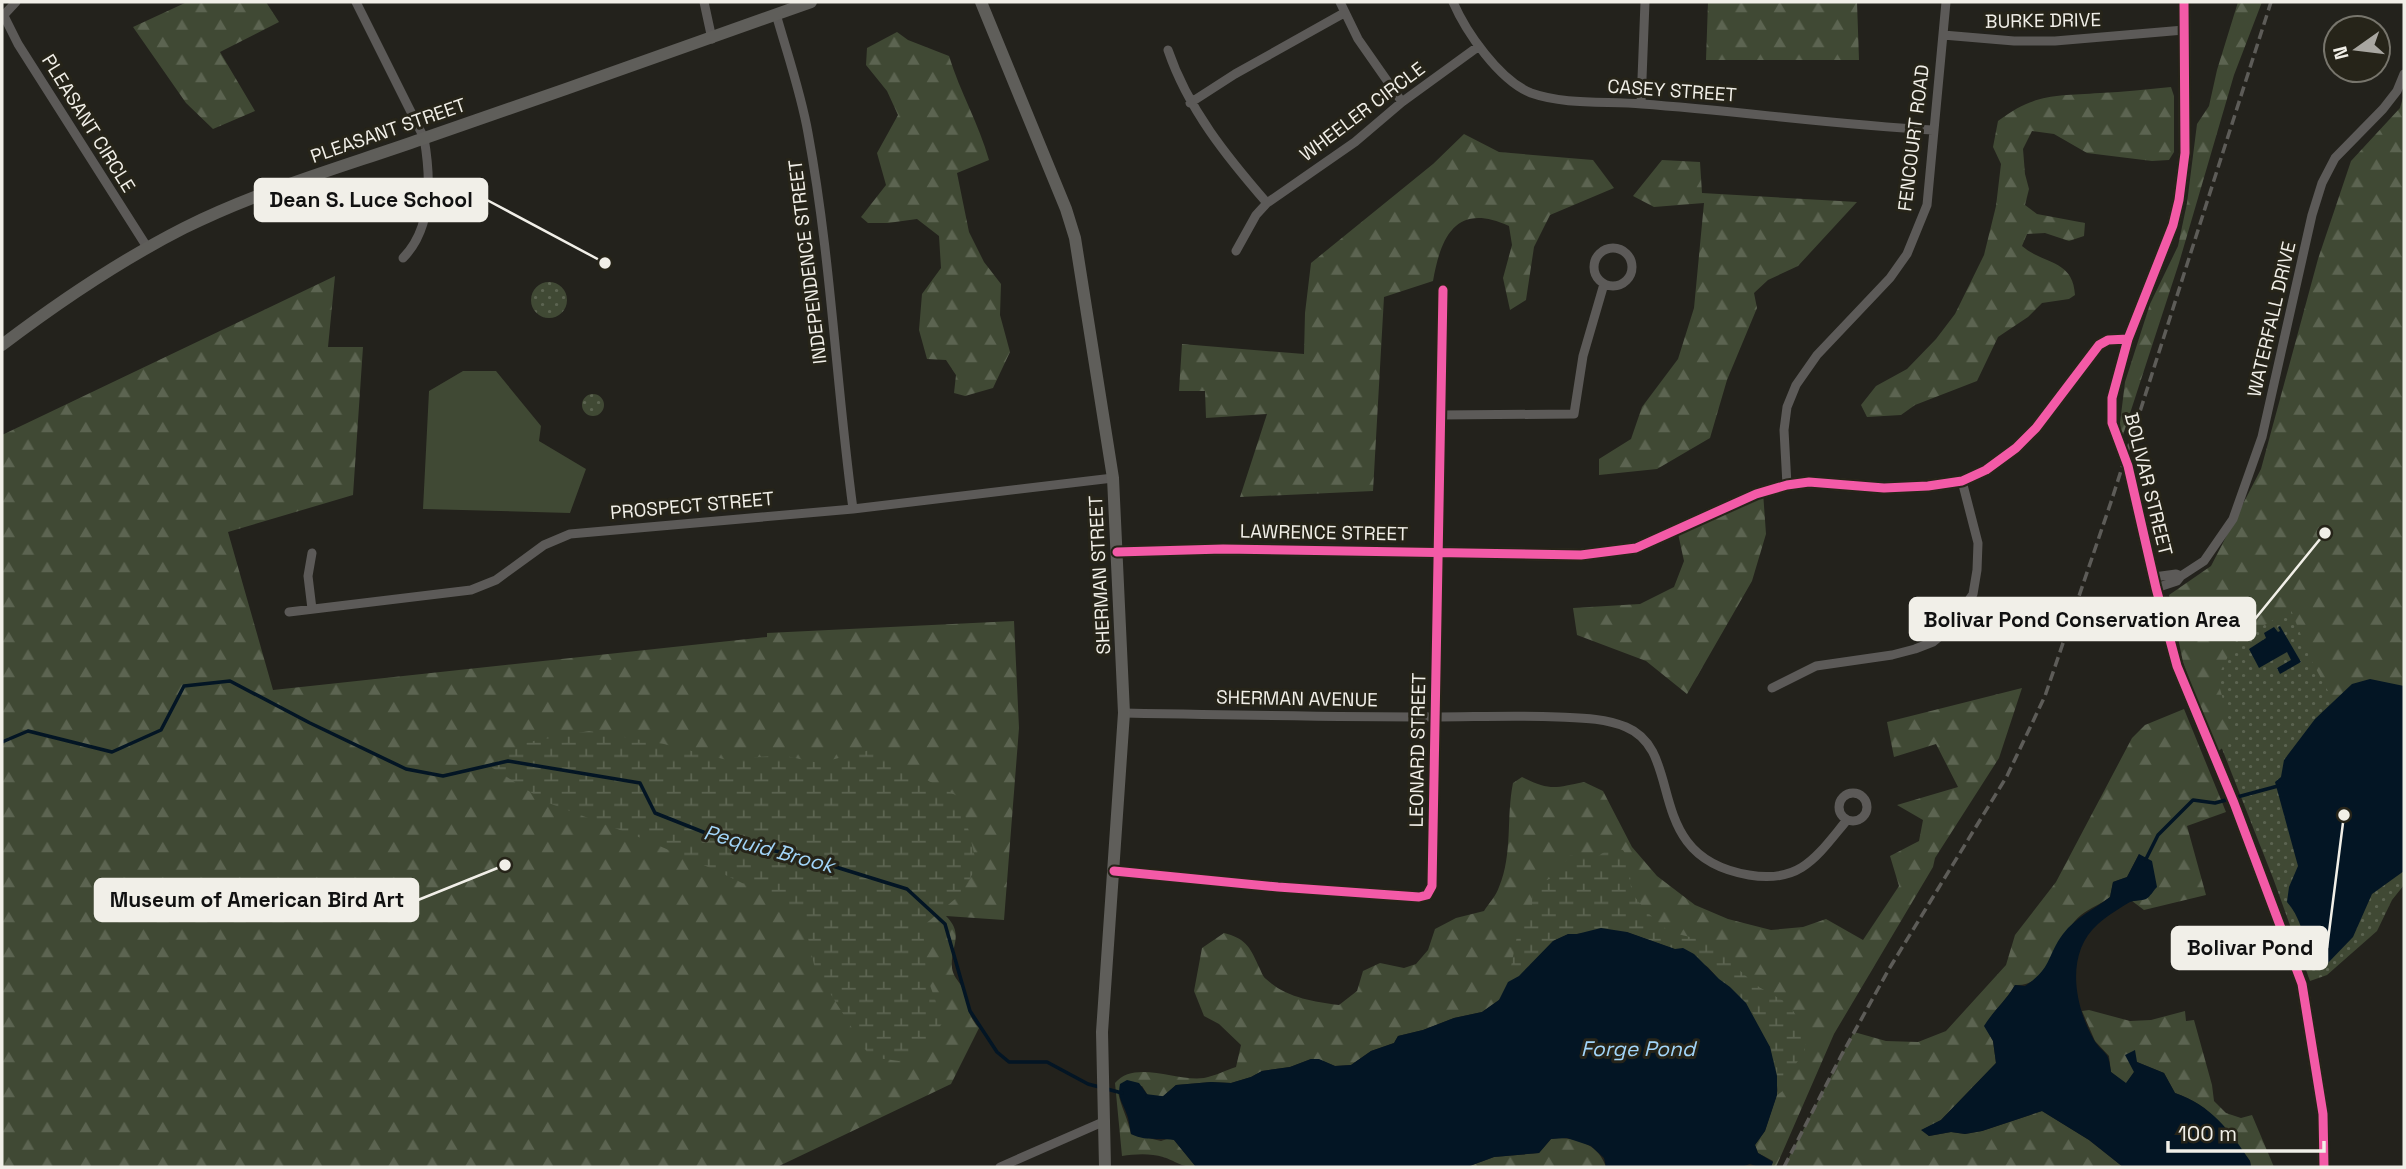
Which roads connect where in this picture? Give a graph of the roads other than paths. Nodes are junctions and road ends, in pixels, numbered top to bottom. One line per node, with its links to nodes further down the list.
1 (16, 2): 13 (street, PLEASANT CIRCLE)
2 (356, 2): 24 (street)
3 (704, 2): 16 (street)
4 (811, 2): 12 (street, PLEASANT STREET)
5 (981, 2): 34 (street, SHERMAN STREET)
6 (1340, 2): 11 (street)
7 (1453, 2): 17 (street, CASEY STREET)
8 (1645, 2): 22 (street)
9 (1946, 2): 15 (street, FENCOURT ROAD)
10 (2184, 2): 14 (street, BOLIVAR STREET)
11 (1344, 13): 20 (street); 21 (street)
12 (776, 14): 16 (street, PLEASANT STREET); 37 (street, INDEPENDENCE STREET)
13 (3, 16): 26 (street, PLEASANT CIRCLE)
14 (2184, 30): 15 (street, BURKE DRIVE); 31 (street, BOLIVAR STREET)
15 (1943, 35): 23 (street, FENCOURT ROAD)
16 (712, 39): 24 (street, PLEASANT STREET)
17 (1479, 46): 20 (street, WHEELER CIRCLE); 22 (street, CASEY STREET)
18 (1168, 50): 21 (street)
19 (2404, 74): 41 (street, WATERFALL DRIVE)
20 (1402, 102): 25 (street, WHEELER CIRCLE)
21 (1190, 103): 25 (street)
22 (1640, 104): 23 (street, CASEY STREET)
23 (1933, 130): 36 (street, FENCOURT ROAD)
24 (424, 138): 26 (street, PLEASANT STREET); 28 (street)
25 (1267, 203): 27 (street, WHEELER CIRCLE)
26 (147, 247): 32 (street, PLEASANT STREET)
27 (1236, 251)
28 (403, 258)
29 (1604, 284): 29 (street); 33 (street)
30 (1443, 290): 33 (street, LEONARD STREET)
31 (2128, 339): 35 (street, LAWRENCE STREET); 41 (street, BOLIVAR STREET)
32 (2, 345)
33 (1441, 415): 38 (street, LEONARD STREET)
34 (1113, 478): 37 (street, PROSPECT STREET); 40 (street, SHERMAN STREET)
35 (1962, 481): 36 (street, LAWRENCE STREET); 44 (street)
36 (1787, 485): 38 (street, LAWRENCE STREET)
37 (853, 509): 42 (street, PROSPECT STREET)
38 (1438, 551): 40 (street, LAWRENCE STREET); 46 (street, LEONARD STREET)
39 (312, 552): 42 (street)
40 (1117, 552): 45 (street, SHERMAN STREET)
41 (2155, 583): 52 (street, BOLIVAR STREET)
42 (312, 609): 43 (street, PROSPECT STREET)
43 (289, 612)
44 (1772, 688)
45 (1124, 713): 46 (street, SHERMAN AVENUE); 48 (street, SHERMAN STREET)
46 (1434, 717): 47 (street, SHERMAN AVENUE); 48 (street, LEONARD STREET)
47 (1847, 820)
48 (1114, 871): 49 (street, SHERMAN STREET)
49 (1105, 1121): 50 (street); 51 (street, SHERMAN STREET)
50 (1000, 1167)
51 (1105, 1167)
52 (2324, 1167)

